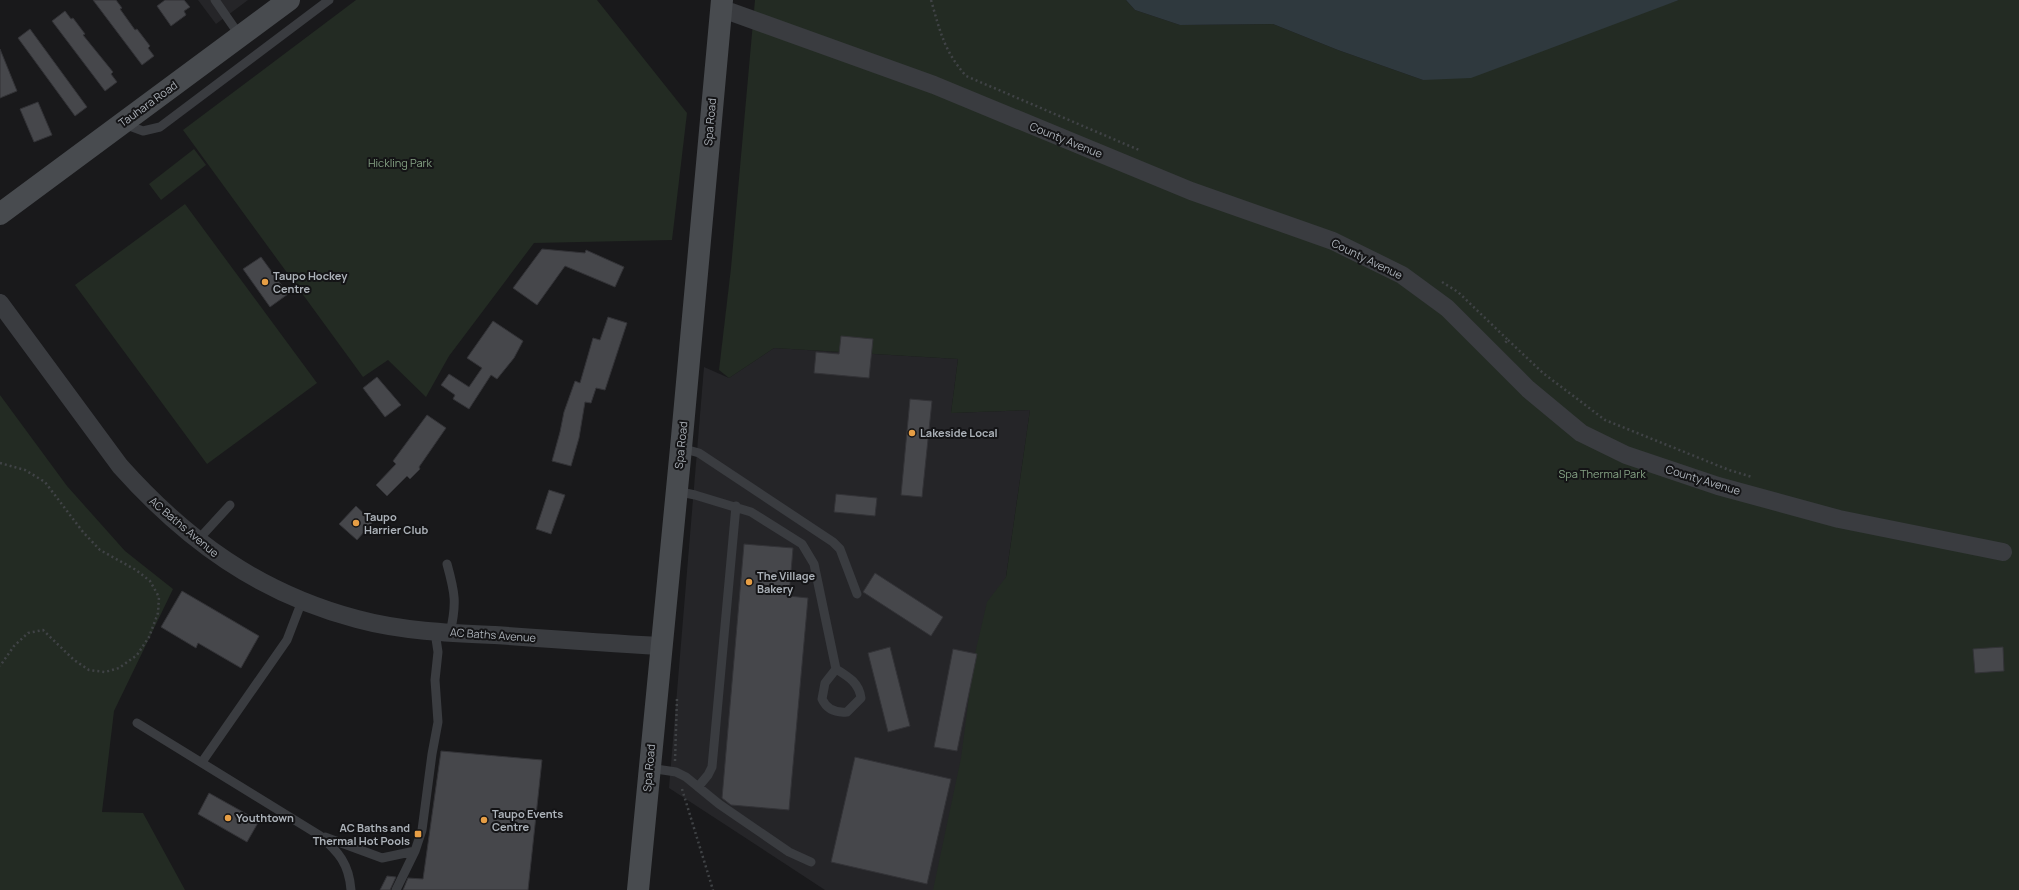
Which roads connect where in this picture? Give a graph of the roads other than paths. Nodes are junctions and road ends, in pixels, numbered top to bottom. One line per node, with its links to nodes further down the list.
1 (215, 0): 5 (lane)
2 (289, 0): 5 (main road, Tauhara Road)
3 (329, 0): 6 (lane)
4 (721, 6): 9 (main road, Spa Road); 14 (street, County Avenue)
5 (240, 36): 6 (main road, Tauhara Road)
6 (122, 123): 7 (main road, Tauhara Road)
7 (2, 212)
8 (1, 303): 13 (street, AC Baths Avenue)
9 (681, 448): 10 (main road, Spa Road); 16 (lane)
10 (676, 491): 12 (lane); 19 (main road, Spa Road)
11 (230, 505): 13 (lane)
12 (736, 506): 20 (lane); 24 (lane)
13 (198, 541): 17 (street, AC Baths Avenue)
14 (2003, 552)
15 (446, 564): 18 (lane)
16 (857, 594)
17 (302, 601): 18 (street, AC Baths Avenue); 22 (lane)
18 (443, 632): 19 (street, AC Baths Avenue); 26 (lane)
19 (660, 646): 23 (main road, Spa Road)
20 (836, 669): 20 (lane)
21 (137, 723): 22 (lane)
22 (202, 762): 25 (lane)
23 (649, 768): 24 (lane); 30 (main road, Spa Road)
24 (698, 787): 27 (lane)
25 (319, 835): 26 (lane); 28 (lane)
26 (415, 851): 29 (lane)
27 (811, 862)
28 (352, 890)
29 (396, 890)
30 (638, 890)

